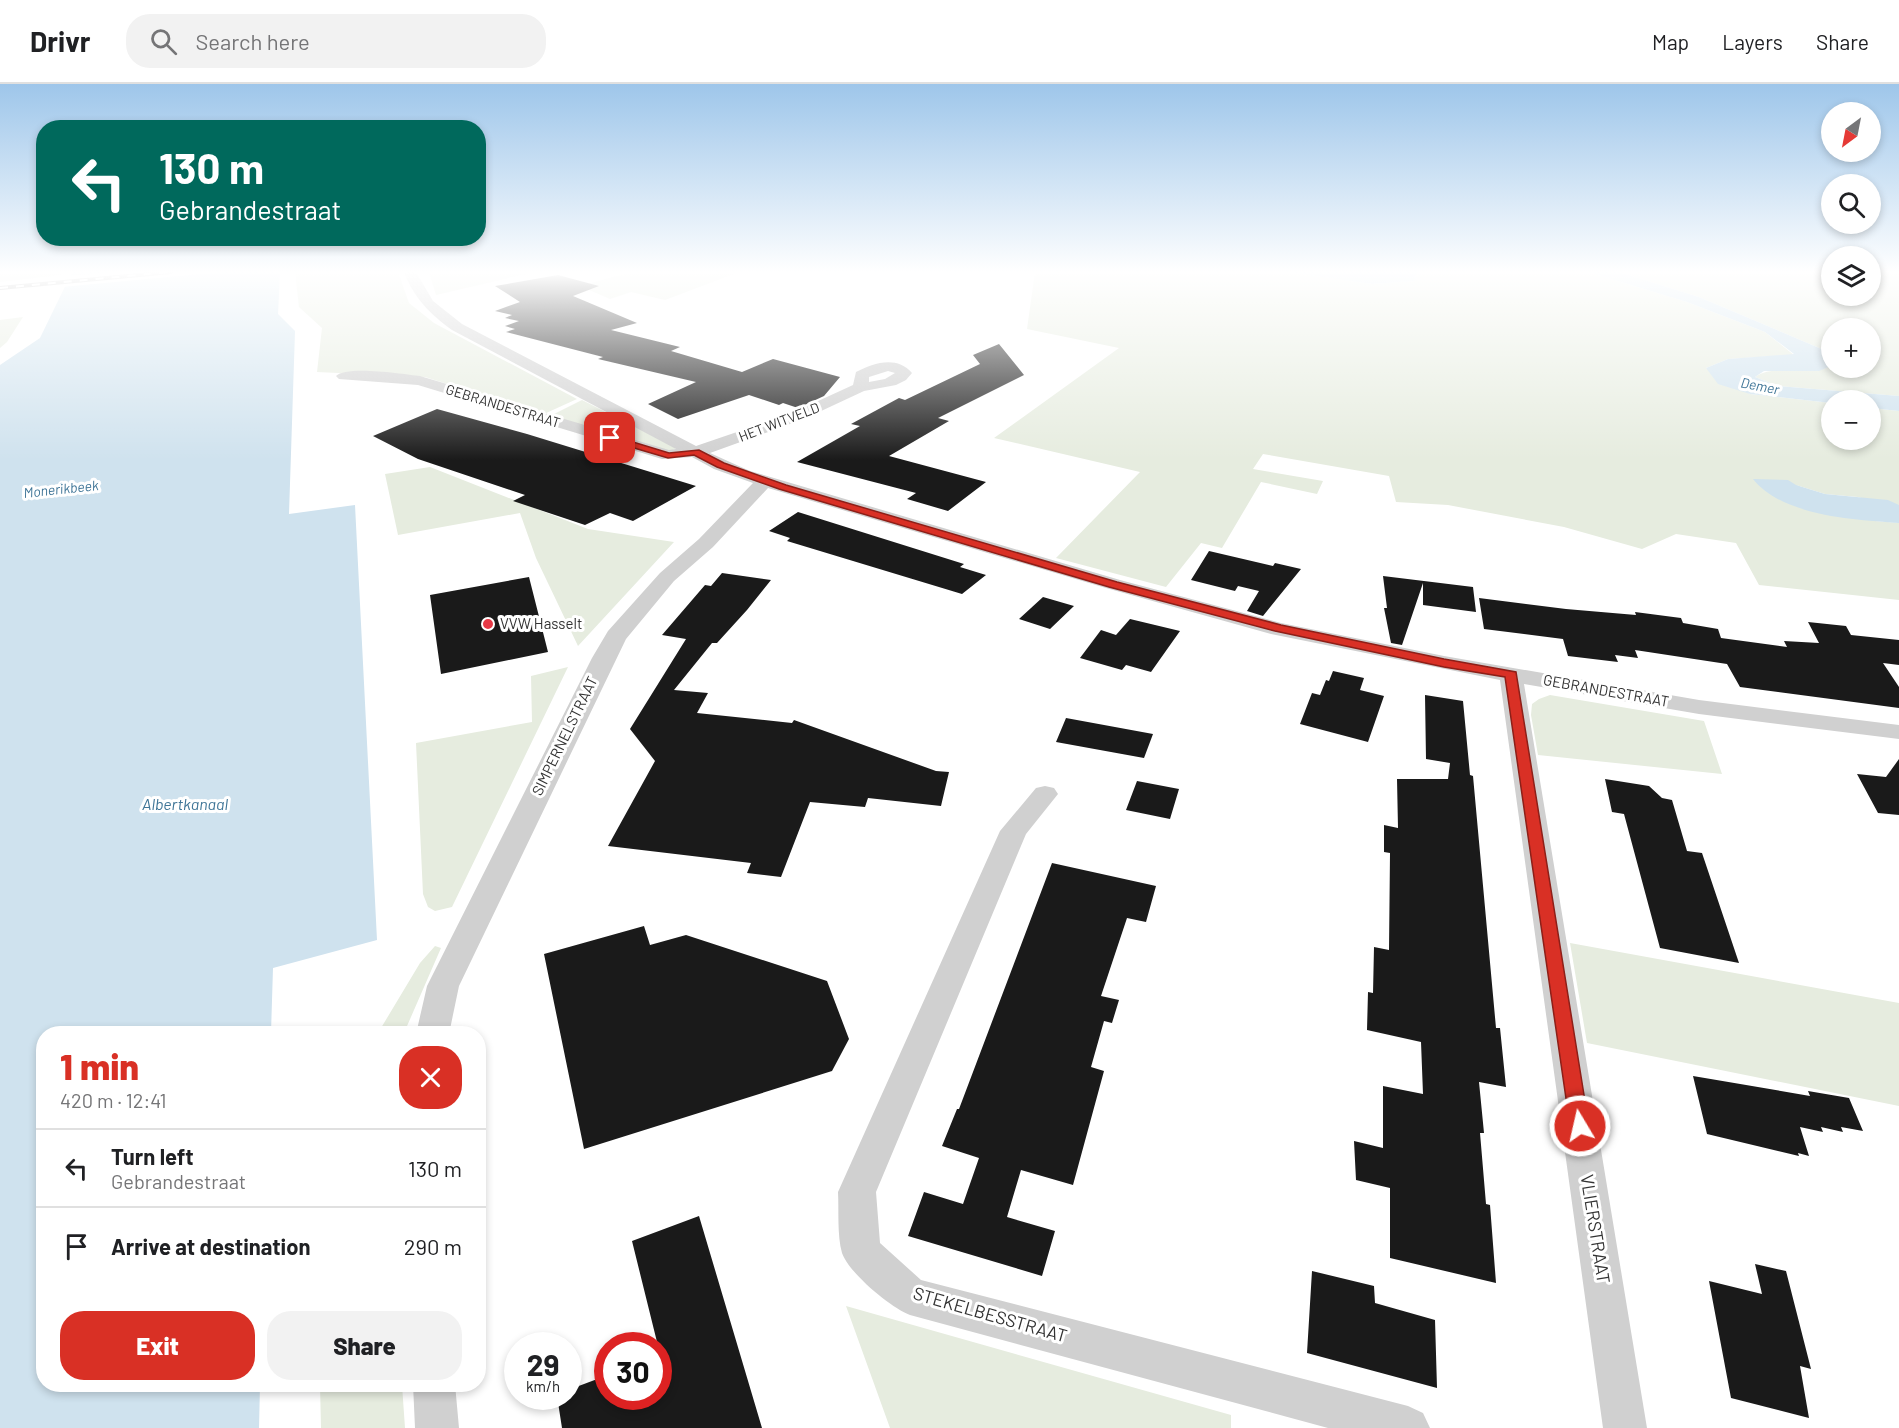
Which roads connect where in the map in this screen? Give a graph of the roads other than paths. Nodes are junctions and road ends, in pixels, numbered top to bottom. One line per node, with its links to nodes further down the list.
1 (472, 335): 4 (street, GEBRANDESTRAAT)
2 (344, 376): 4 (street, GEBRANDESTRAAT)
3 (861, 387): 4 (street, HET WITVELD)
4 (695, 452): 5 (street, GEBRANDESTRAAT)
5 (765, 481): 6 (street, GEBRANDESTRAAT); 9 (street, SIMPERNELSTRAAT)
6 (1511, 674): 7 (street, GEBRANDESTRAAT); 13 (street, VLIERSTRAAT)
7 (1899, 732)
8 (1046, 794): 12 (street, STEKELBESSTRAAT)
9 (434, 1026)
10 (435, 1392): 11 (street)
11 (437, 1428)
12 (1408, 1428)
13 (1625, 1428)

